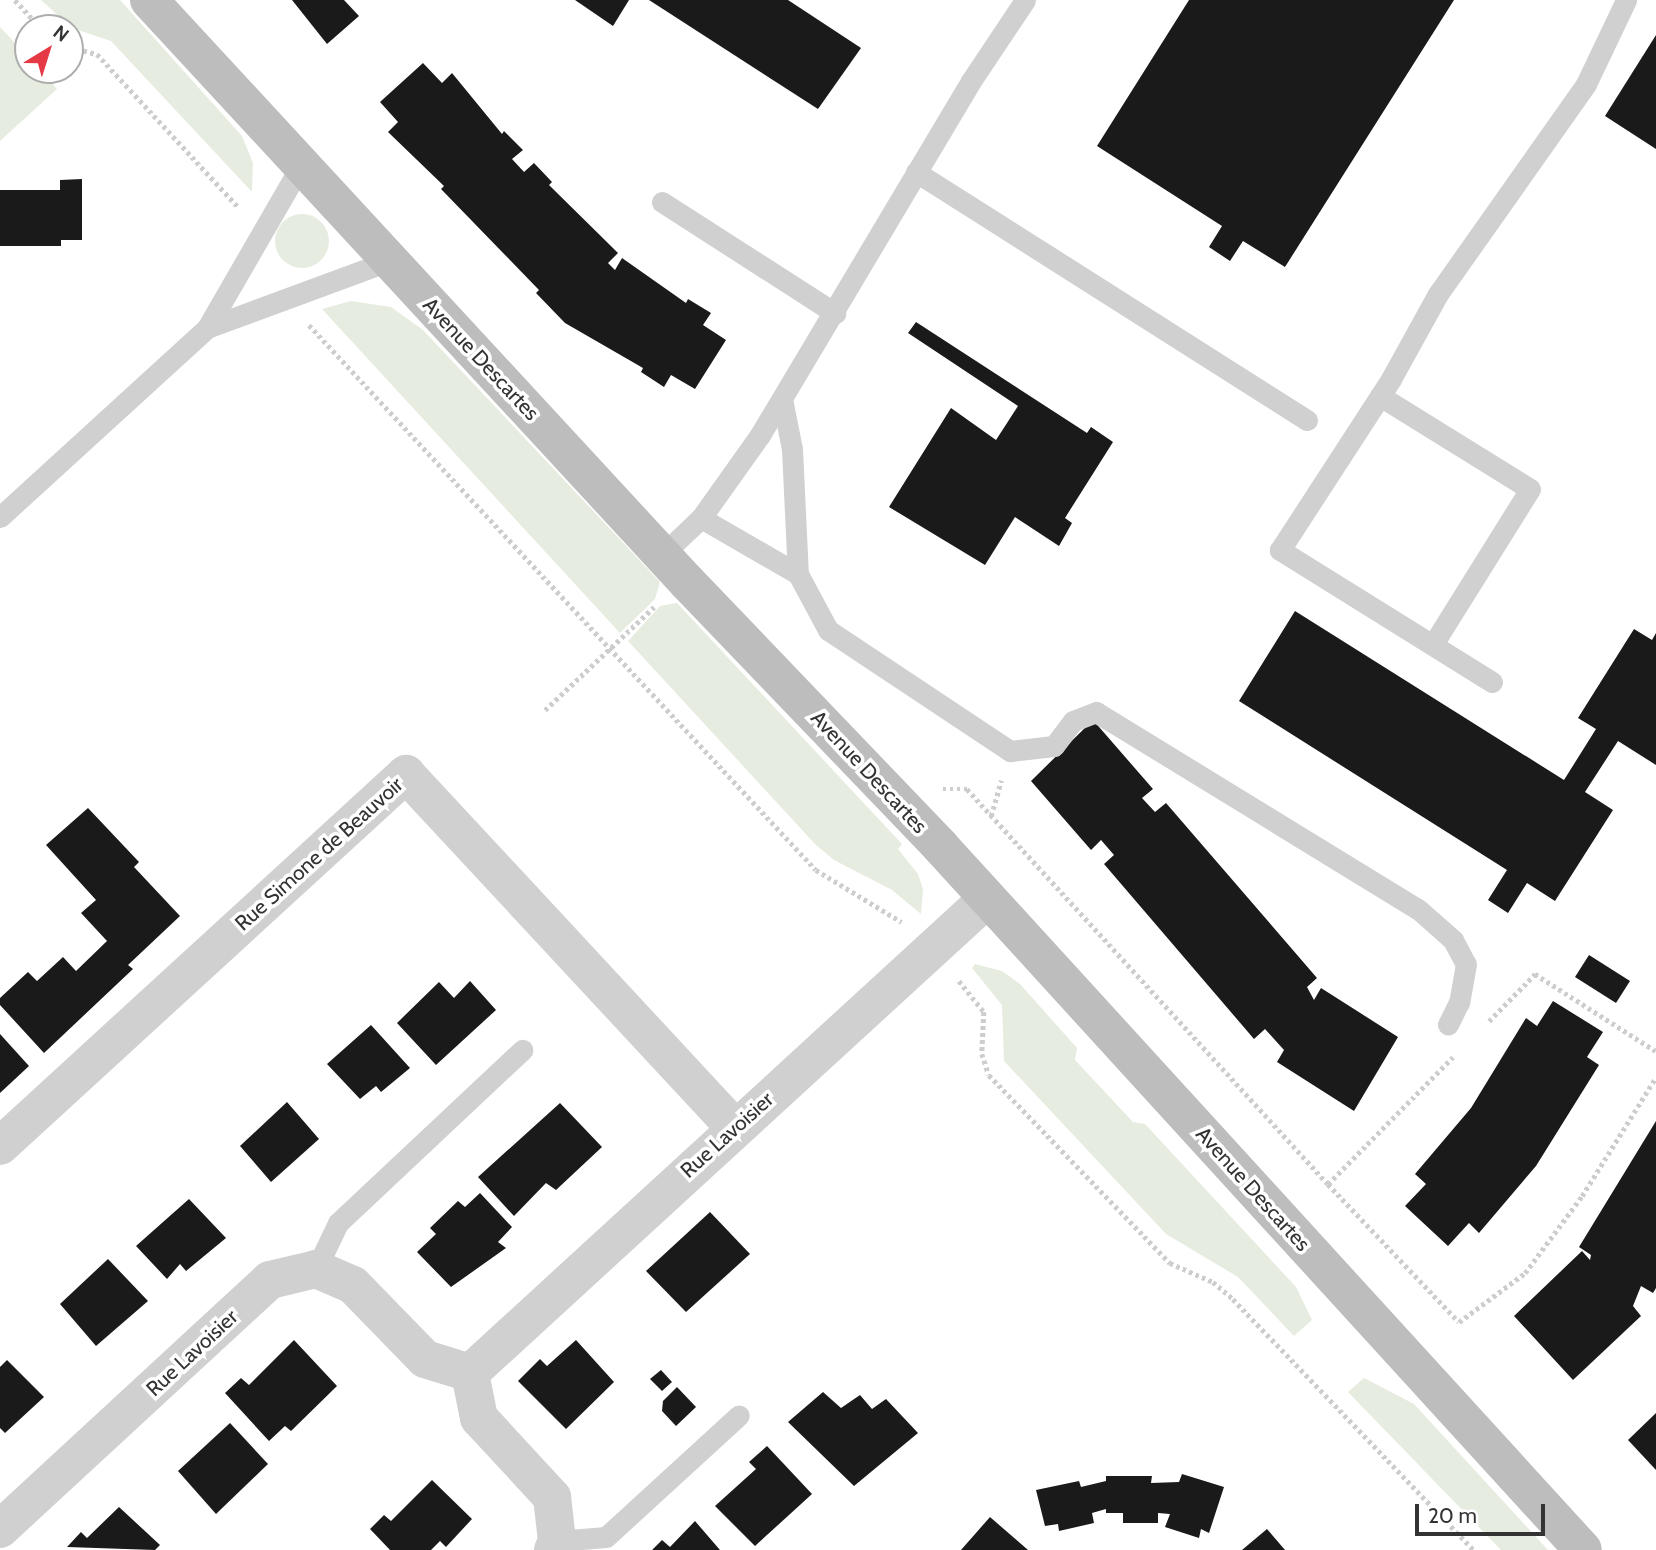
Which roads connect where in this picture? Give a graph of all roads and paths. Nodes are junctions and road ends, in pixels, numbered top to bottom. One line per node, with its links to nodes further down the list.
1 (15, 0): 5 (path)
2 (149, 0): 7 (main road, Avenue Descartes)
3 (1025, 0): 8 (lane)
4 (1626, 0): 15 (lane)
5 (28, 14)
6 (84, 51): 10 (path)
7 (301, 165): 10 (lane); 11 (main road, Avenue Descartes)
8 (916, 172): 13 (lane); 17 (lane)
9 (662, 202): 13 (lane)
10 (256, 243): 14 (lane)
11 (388, 261): 12 (lane); 20 (main road, Avenue Descartes)
12 (289, 297): 14 (lane); 28 (path)
13 (835, 313): 16 (lane)
14 (206, 328): 18 (lane)
15 (1380, 396): 22 (lane); 22 (lane)
16 (782, 399): 19 (lane); 21 (lane)
17 (1307, 420)
18 (0, 517)
19 (701, 518): 20 (lane); 21 (lane)
20 (663, 554): 26 (main road, Avenue Descartes)
21 (798, 574): 29 (lane)
22 (1433, 644): 24 (lane)
23 (592, 667): 25 (path)
24 (1492, 681)
25 (545, 710)
26 (884, 789): 27 (main road, Avenue Descartes); 37 (path)
27 (987, 899): 28 (street, Rue Lavoisier); 44 (main road, Avenue Descartes)
28 (931, 951): 35 (street, Rue Lavoisier); 43 (path)
29 (1448, 1025)
30 (1478, 1032): 33 (path)
31 (522, 1051): 38 (lane)
32 (1460, 1051): 37 (path)
33 (1656, 1051)
34 (1656, 1077): 37 (path)
35 (734, 1127): 36 (street, Rue Simone de Beauvoir); 39 (street, Rue Lavoisier)
36 (0, 1146)
37 (1328, 1184)
38 (316, 1269): 39 (street); 41 (street, Rue Lavoisier)
39 (470, 1373): 42 (street)
40 (739, 1415): 42 (lane)
41 (0, 1530)
42 (555, 1546)
43 (1474, 1550)
44 (1583, 1550)

